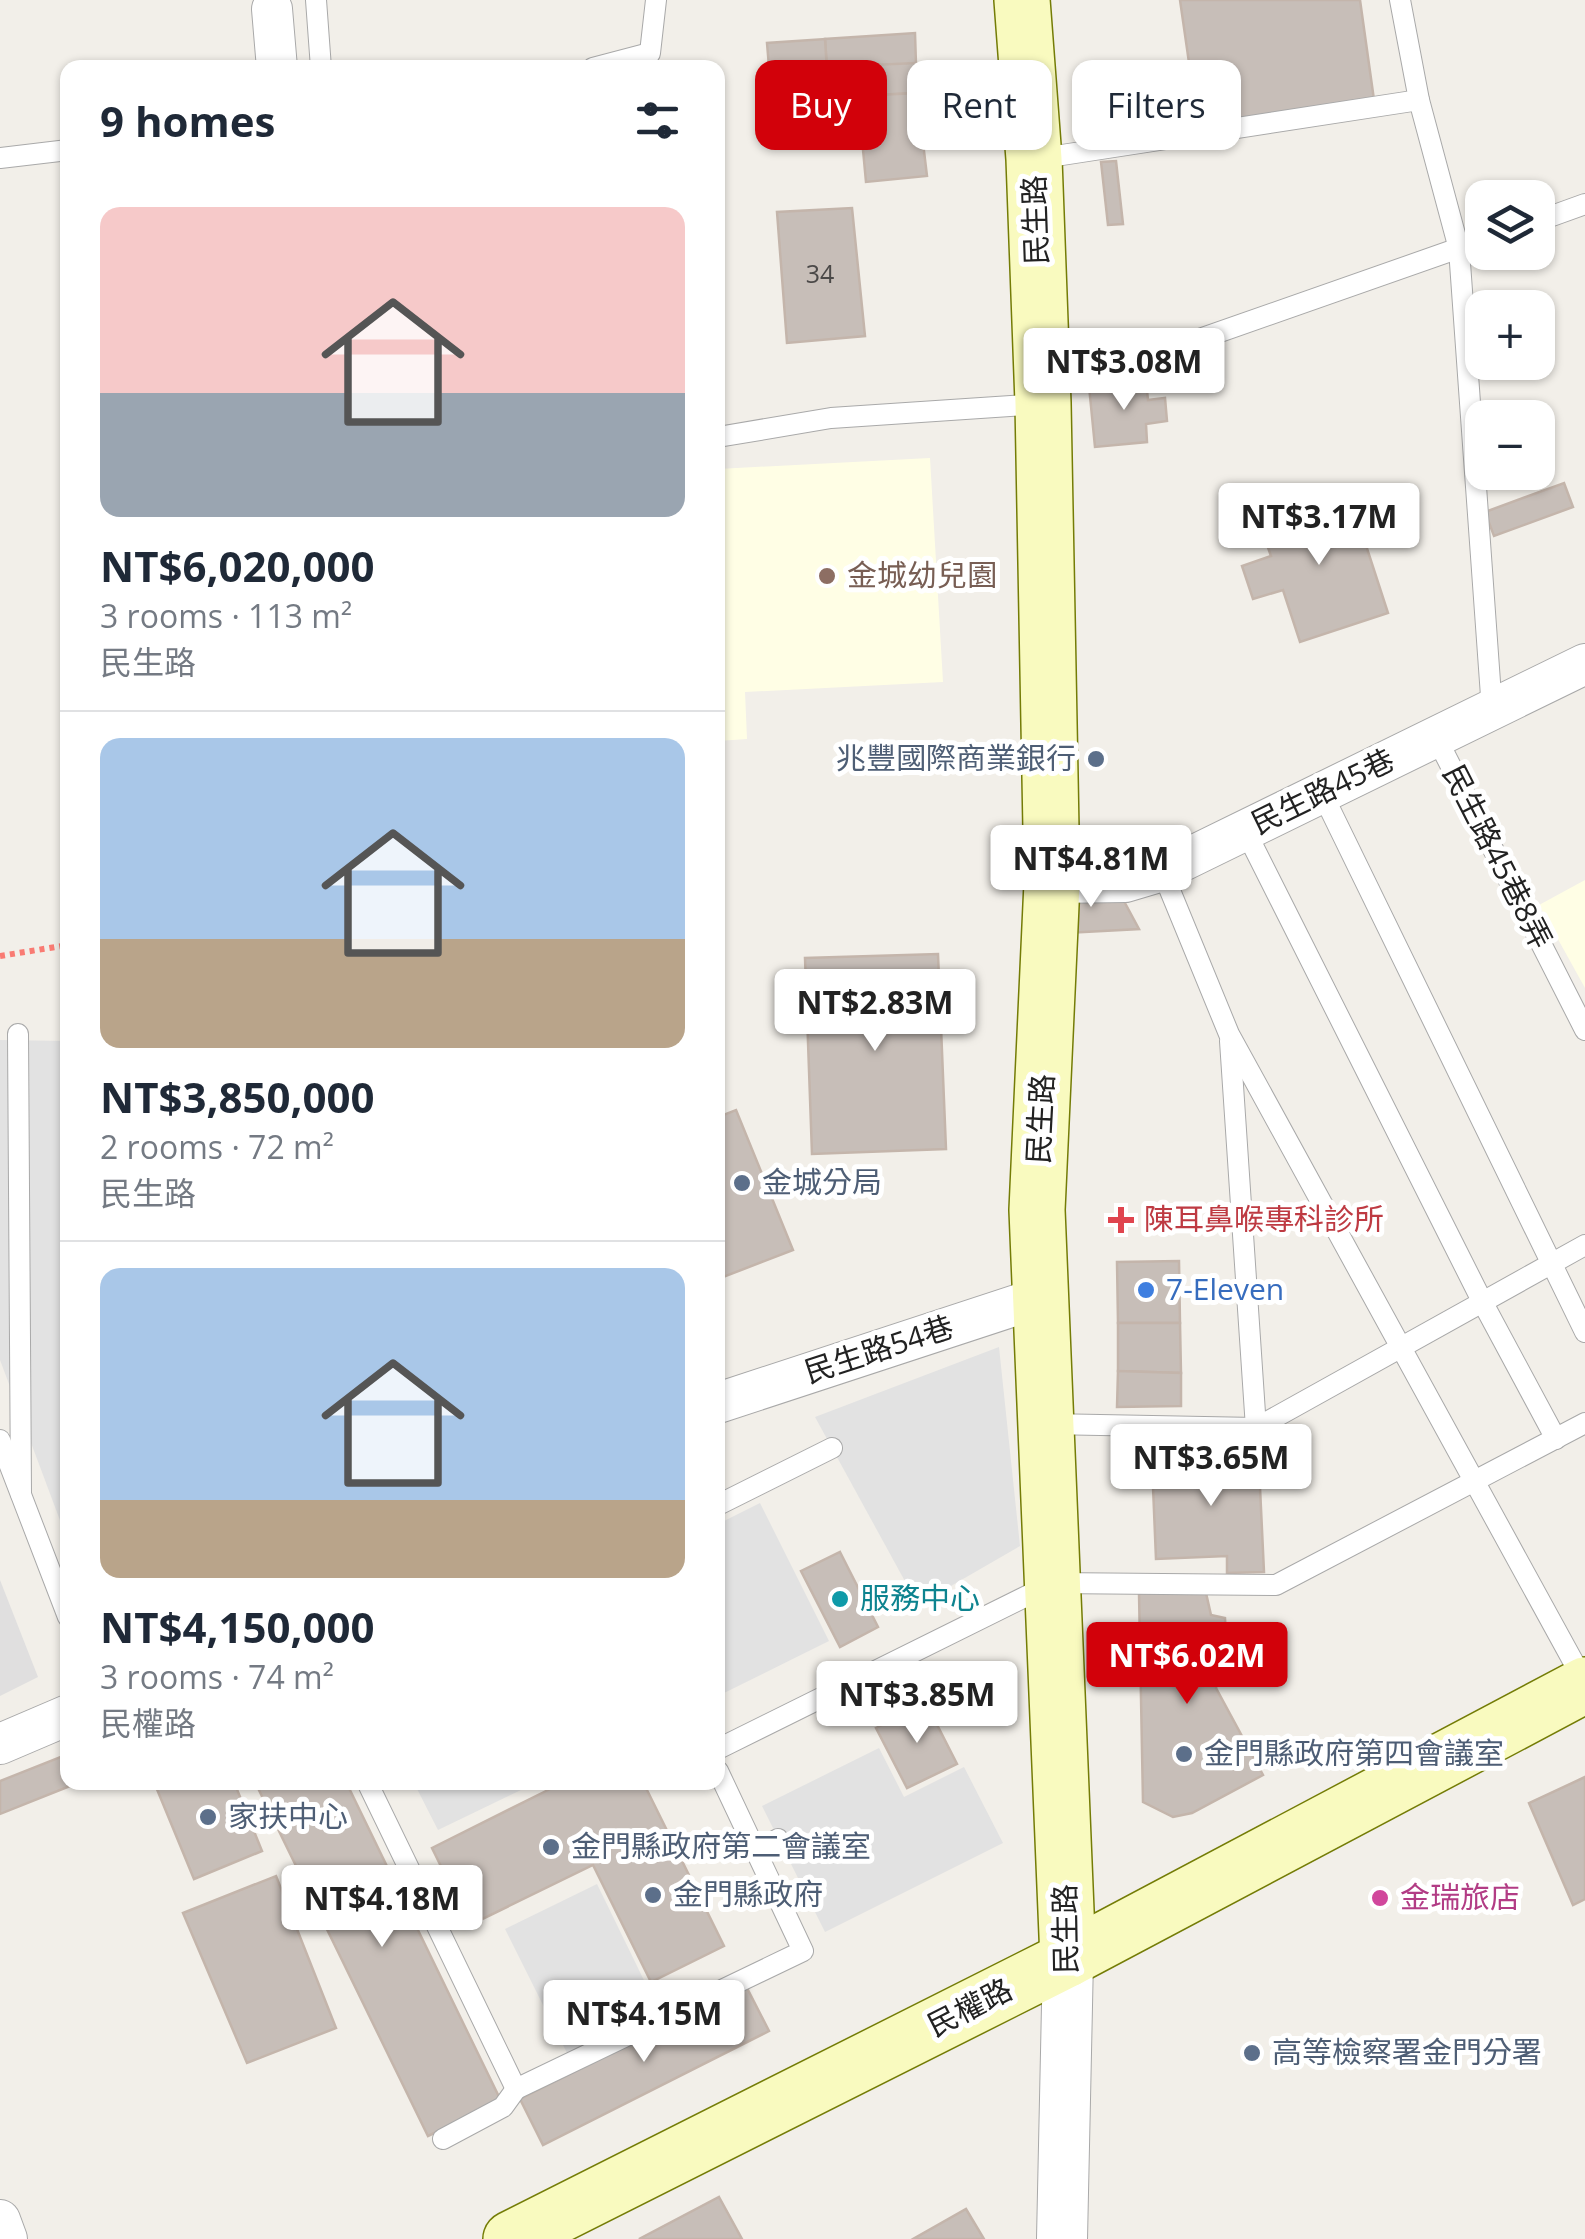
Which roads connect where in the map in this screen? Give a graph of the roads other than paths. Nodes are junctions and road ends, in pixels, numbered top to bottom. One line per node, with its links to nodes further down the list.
1 (316, 0): 7 (lane)
2 (656, 0): 8 (lane)
3 (1022, 0): 12 (main road, 民生路)
4 (1400, 0): 9 (lane)
5 (272, 9): 6 (street)
6 (276, 60)
7 (320, 60)
8 (626, 60)
9 (1419, 100): 12 (lane); 16 (lane)
10 (60, 151): 11 (lane)
11 (0, 158)
12 (1034, 159): 17 (main road, 民生路)
13 (1585, 204): 14 (lane)
14 (1555, 214)
15 (1465, 247): 16 (lane)
16 (1459, 249): 17 (lane); 20 (lane)
17 (1042, 395): 18 (lane); 25 (main road, 民生路)
18 (725, 436)
19 (1585, 664): 20 (street, 民生路45巷)
20 (1492, 710): 21 (street, 民生路45巷)
21 (1436, 738): 22 (street, 民生路45巷); 26 (lane, 民生路45巷8弄)
22 (1322, 793): 23 (street, 民生路45巷); 30 (lane)
23 (1245, 830): 24 (street, 民生路45巷); 32 (lane)
24 (1162, 871): 25 (street, 民生路45巷); 28 (lane)
25 (1052, 883): 31 (main road, 民生路)
26 (1585, 1030)
27 (18, 1034): 43 (lane)
28 (1229, 1034): 34 (lane); 38 (lane)
29 (1585, 1245): 30 (lane)
30 (1550, 1264): 32 (lane); 33 (lane)
31 (1041, 1297): 35 (street, 民生路54巷); 37 (main road, 民生路)
32 (1484, 1305): 34 (lane); 39 (lane)
33 (1585, 1332)
34 (1402, 1349): 38 (lane); 42 (lane)
35 (725, 1402)
36 (1585, 1423): 39 (lane)
37 (1046, 1424): 38 (lane); 45 (main road, 民生路)
38 (1256, 1428)
39 (1556, 1439): 42 (lane)
40 (0, 1440): 43 (lane)
41 (832, 1448): 44 (lane)
42 (1475, 1483): 45 (lane); 47 (lane)
43 (21, 1494): 46 (lane)
44 (725, 1502)
45 (1052, 1583): 50 (lane); 55 (main road, 民生路)
46 (60, 1596)
47 (1585, 1684): 55 (main road, 民權路)
48 (60, 1718): 49 (street)
49 (0, 1744)
50 (725, 1746)
51 (725, 1786): 54 (lane)
52 (372, 1790): 56 (lane)
53 (778, 1839): 54 (lane)
54 (756, 1852): 56 (lane)
55 (1068, 1959): 60 (main road, 民權路); 61 (street, 民生路)
56 (516, 2089): 57 (lane)
57 (443, 2140)
58 (0, 2220): 59 (street)
59 (8, 2239)
60 (511, 2239)
61 (1062, 2239)

